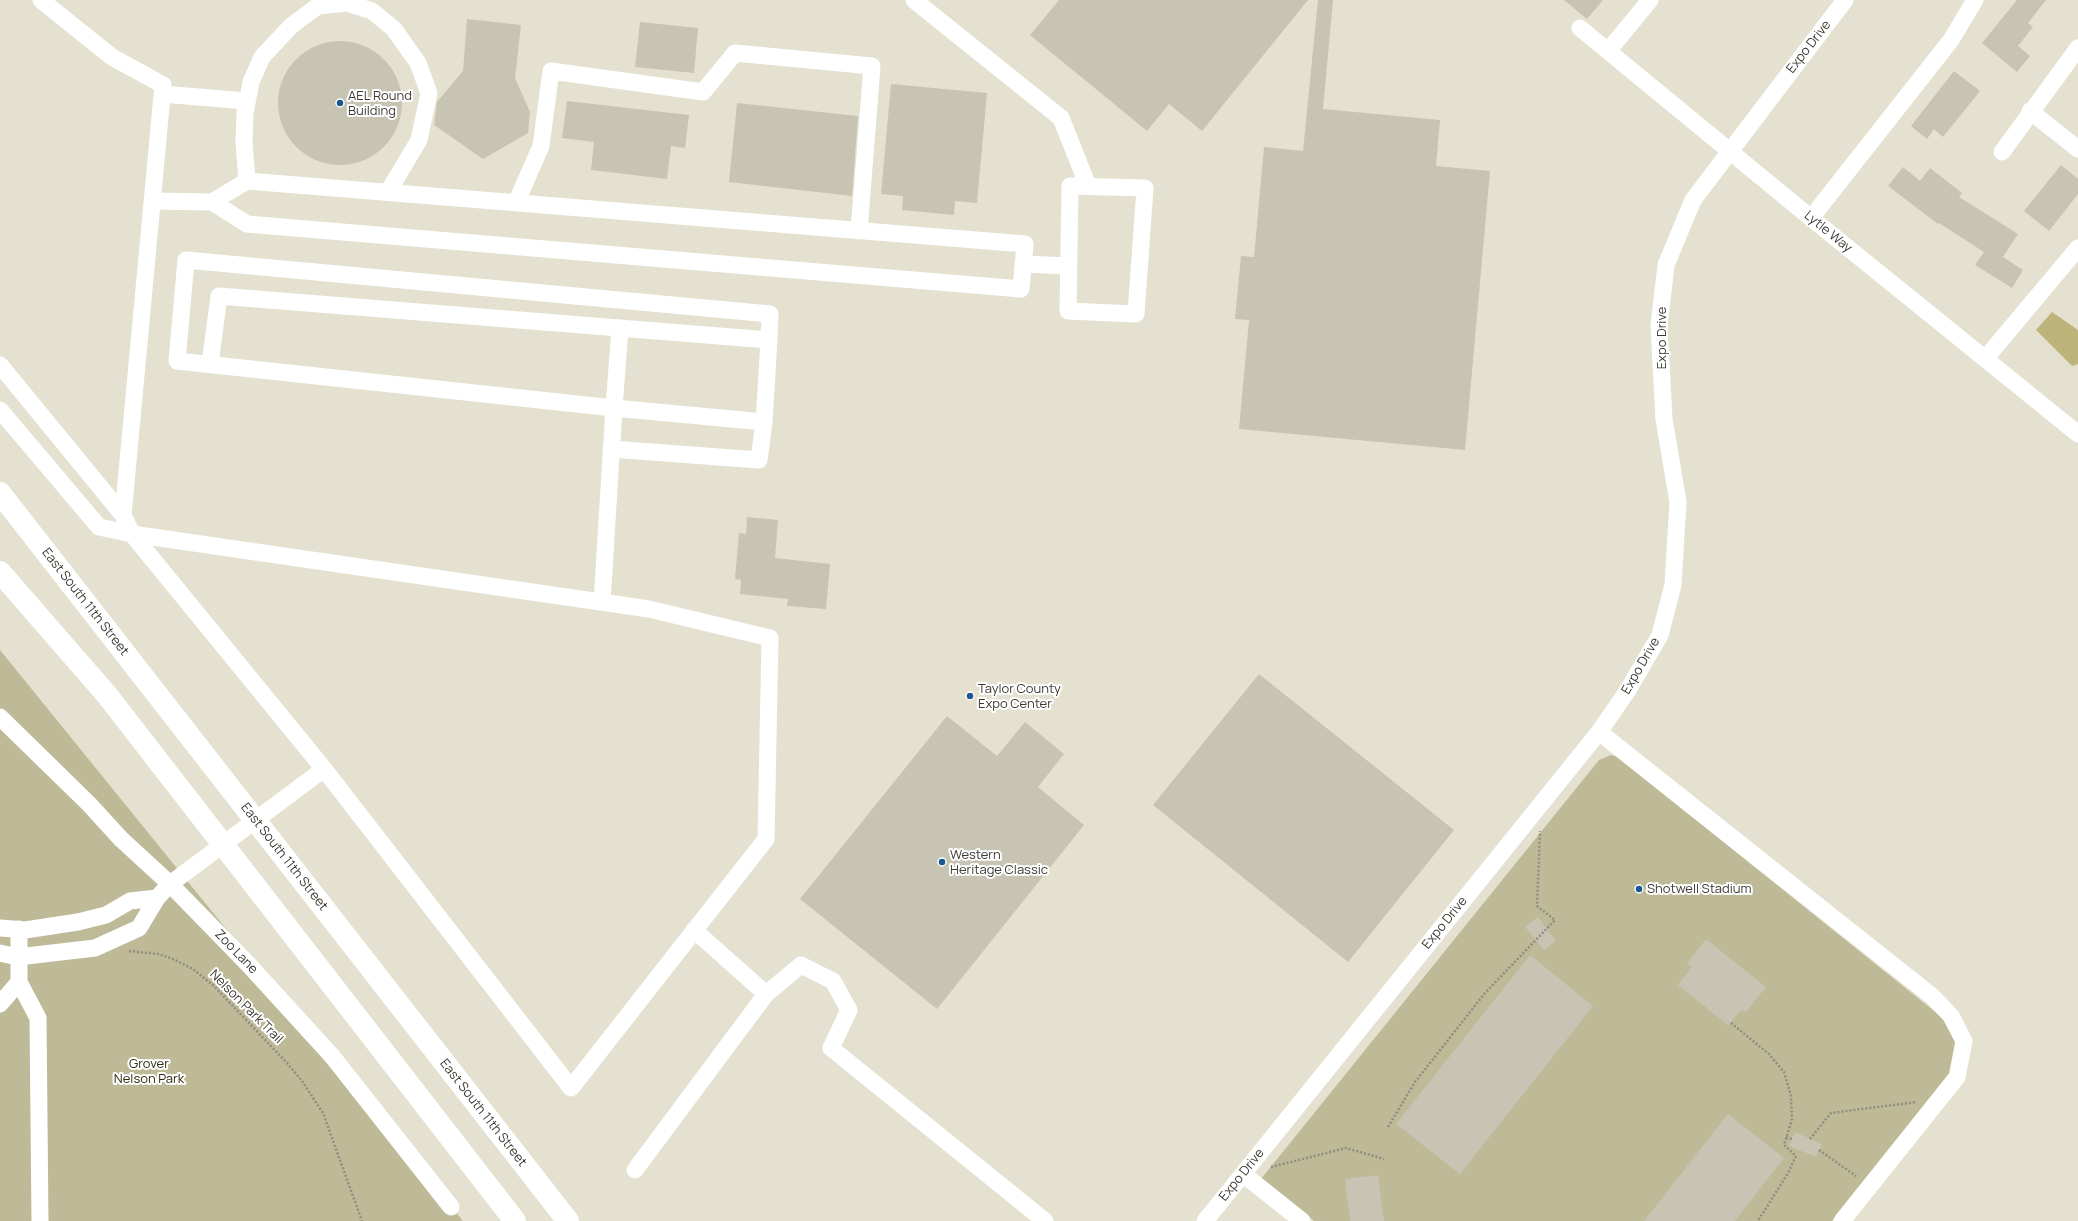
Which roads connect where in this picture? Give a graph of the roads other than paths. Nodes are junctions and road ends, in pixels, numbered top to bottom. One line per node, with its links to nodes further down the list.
1 (41, 0): 9 (street)
2 (914, 0): 16 (street)
3 (1650, 0): 8 (street)
4 (1845, 0): 13 (street, Expo Drive)
5 (1975, 0): 21 (street)
6 (1580, 28): 8 (street, Lytle Way)
7 (2078, 48): 11 (street)
8 (1608, 51): 13 (street, Lytle Way)
9 (162, 94): 10 (street); 18 (street)
10 (247, 101): 15 (street); 17 (street)
11 (2030, 111): 12 (street); 14 (street)
12 (2078, 149)
13 (1729, 150): 21 (street, Lytle Way); 42 (street, Expo Drive)
14 (2002, 152)
15 (247, 181): 17 (street); 19 (street)
16 (1088, 186): 25 (street); 25 (street)
17 (388, 192): 20 (street)
18 (153, 201): 19 (street); 37 (street)
19 (212, 202): 24 (street)
20 (516, 203): 22 (street); 22 (street)
21 (1811, 218): 28 (street, Lytle Way)
22 (860, 231): 24 (street)
23 (2078, 248): 28 (street)
24 (1023, 264): 25 (street)
25 (1068, 266)
26 (620, 328): 27 (street); 29 (street); 31 (street)
27 (769, 340): 29 (street); 33 (street)
28 (1985, 359): 34 (street, Lytle Way)
29 (210, 364): 31 (street)
30 (0, 365): 37 (street)
31 (614, 408): 33 (street); 35 (street)
32 (0, 410): 38 (street)
33 (764, 422): 35 (street)
34 (2078, 434)
35 (611, 449): 40 (street)
36 (0, 493): 44 (main road, East South 11th Street)
37 (123, 515): 38 (street)
38 (132, 534): 40 (street); 43 (street)
39 (0, 572): 45 (main road)
40 (602, 602): 50 (street)
41 (0, 717): 46 (street, Zoo Lane)
42 (1599, 732): 57 (street, Expo Drive); 65 (street)
43 (324, 769): 44 (street); 50 (street)
44 (255, 820): 45 (street); 61 (main road, East South 11th Street)
45 (222, 845): 46 (street); 60 (main road)
46 (170, 884): 47 (street); 58 (street, Zoo Lane)
47 (157, 898): 49 (street); 52 (street)
48 (0, 928): 49 (street)
49 (19, 930): 52 (street)
50 (694, 930): 54 (street)
51 (0, 953): 52 (street)
52 (18, 957): 53 (street)
53 (18, 982): 55 (street); 59 (street)
54 (766, 994): 56 (street); 62 (street)
55 (0, 1004)
56 (635, 1170)
57 (1243, 1174): 63 (street, Expo Drive); 64 (street)
58 (451, 1207)
59 (40, 1221)
60 (515, 1221)
61 (568, 1221)
62 (1045, 1221)
63 (1205, 1221)
64 (1302, 1221)
65 (1842, 1221)

